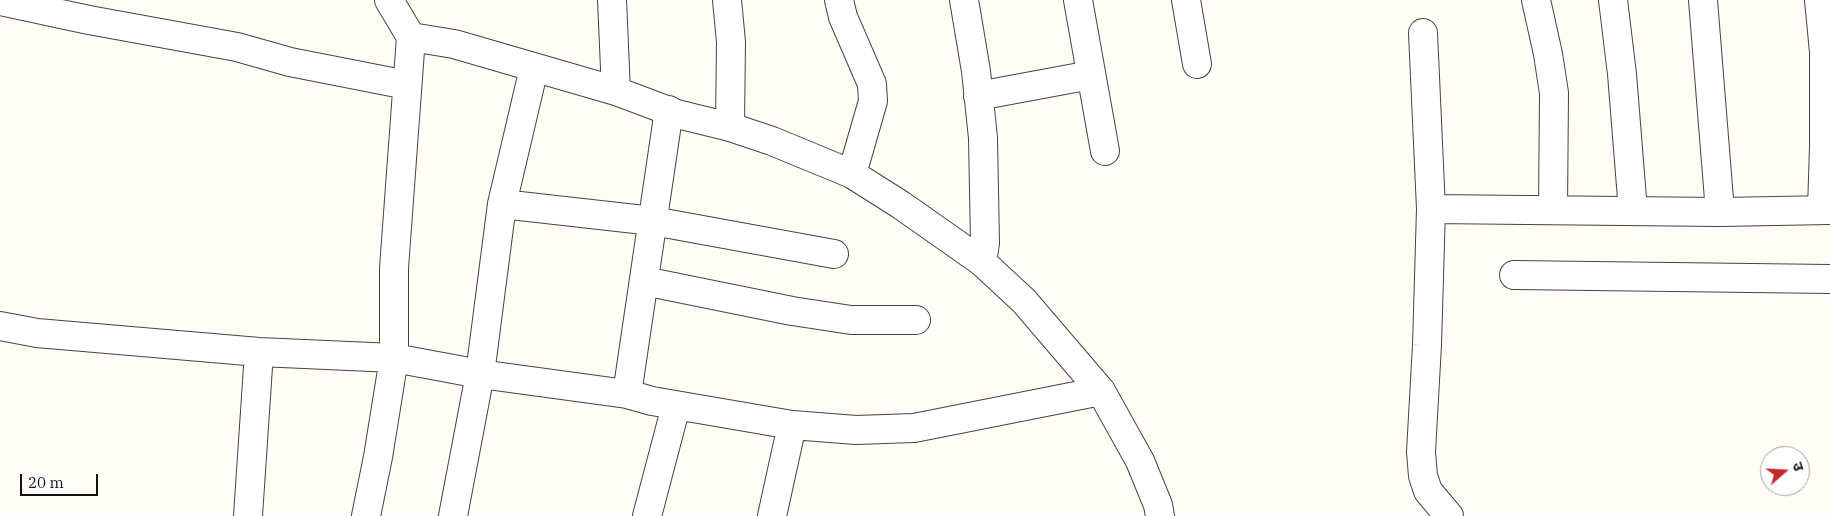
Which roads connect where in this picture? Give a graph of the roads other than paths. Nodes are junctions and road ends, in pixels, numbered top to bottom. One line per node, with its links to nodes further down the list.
1 (389, 0): 14 (street)
2 (612, 0): 19 (street)
3 (727, 0): 22 (street)
4 (839, 0): 24 (street)
5 (964, 0): 20 (street)
6 (1078, 0): 17 (street)
7 (1186, 0): 15 (street)
8 (1536, 0): 27 (street)
9 (1614, 0): 29 (street)
10 (1704, 0): 30 (street)
11 (1820, 0): 28 (street)
12 (0, 1): 18 (street)
13 (1423, 33): 26 (street)
14 (411, 37): 16 (street); 18 (street)
15 (1197, 64)
16 (534, 68): 19 (street); 25 (street)
17 (1091, 75): 20 (street); 23 (street)
18 (407, 85): 40 (street)
19 (616, 91): 21 (street)
20 (978, 96): 33 (street)
21 (669, 110): 22 (street); 31 (street)
22 (730, 127): 24 (street)
23 (1105, 151)
24 (852, 174): 33 (street)
25 (502, 204): 31 (street); 41 (street)
26 (1431, 209): 27 (street); 52 (street)
27 (1553, 210): 29 (street)
28 (1826, 210): 30 (street)
29 (1633, 211): 30 (street)
30 (1720, 212)
31 (653, 222): 32 (street); 36 (street)
32 (834, 254)
33 (982, 262): 42 (street)
34 (1514, 275): 35 (street)
35 (1830, 279)
36 (644, 281): 37 (street); 43 (street)
37 (916, 320)
38 (0, 326): 39 (street)
39 (259, 352): 40 (street); 46 (street)
40 (394, 358): 41 (street); 47 (street)
41 (480, 374): 43 (street); 48 (street)
42 (1101, 391): 45 (street); 51 (street)
43 (627, 394): 44 (street)
44 (676, 406): 45 (street); 49 (street)
45 (792, 425): 50 (street)
46 (248, 516)
47 (366, 516)
48 (453, 516)
49 (647, 516)
50 (772, 516)
51 (1160, 516)
52 (1449, 516)

